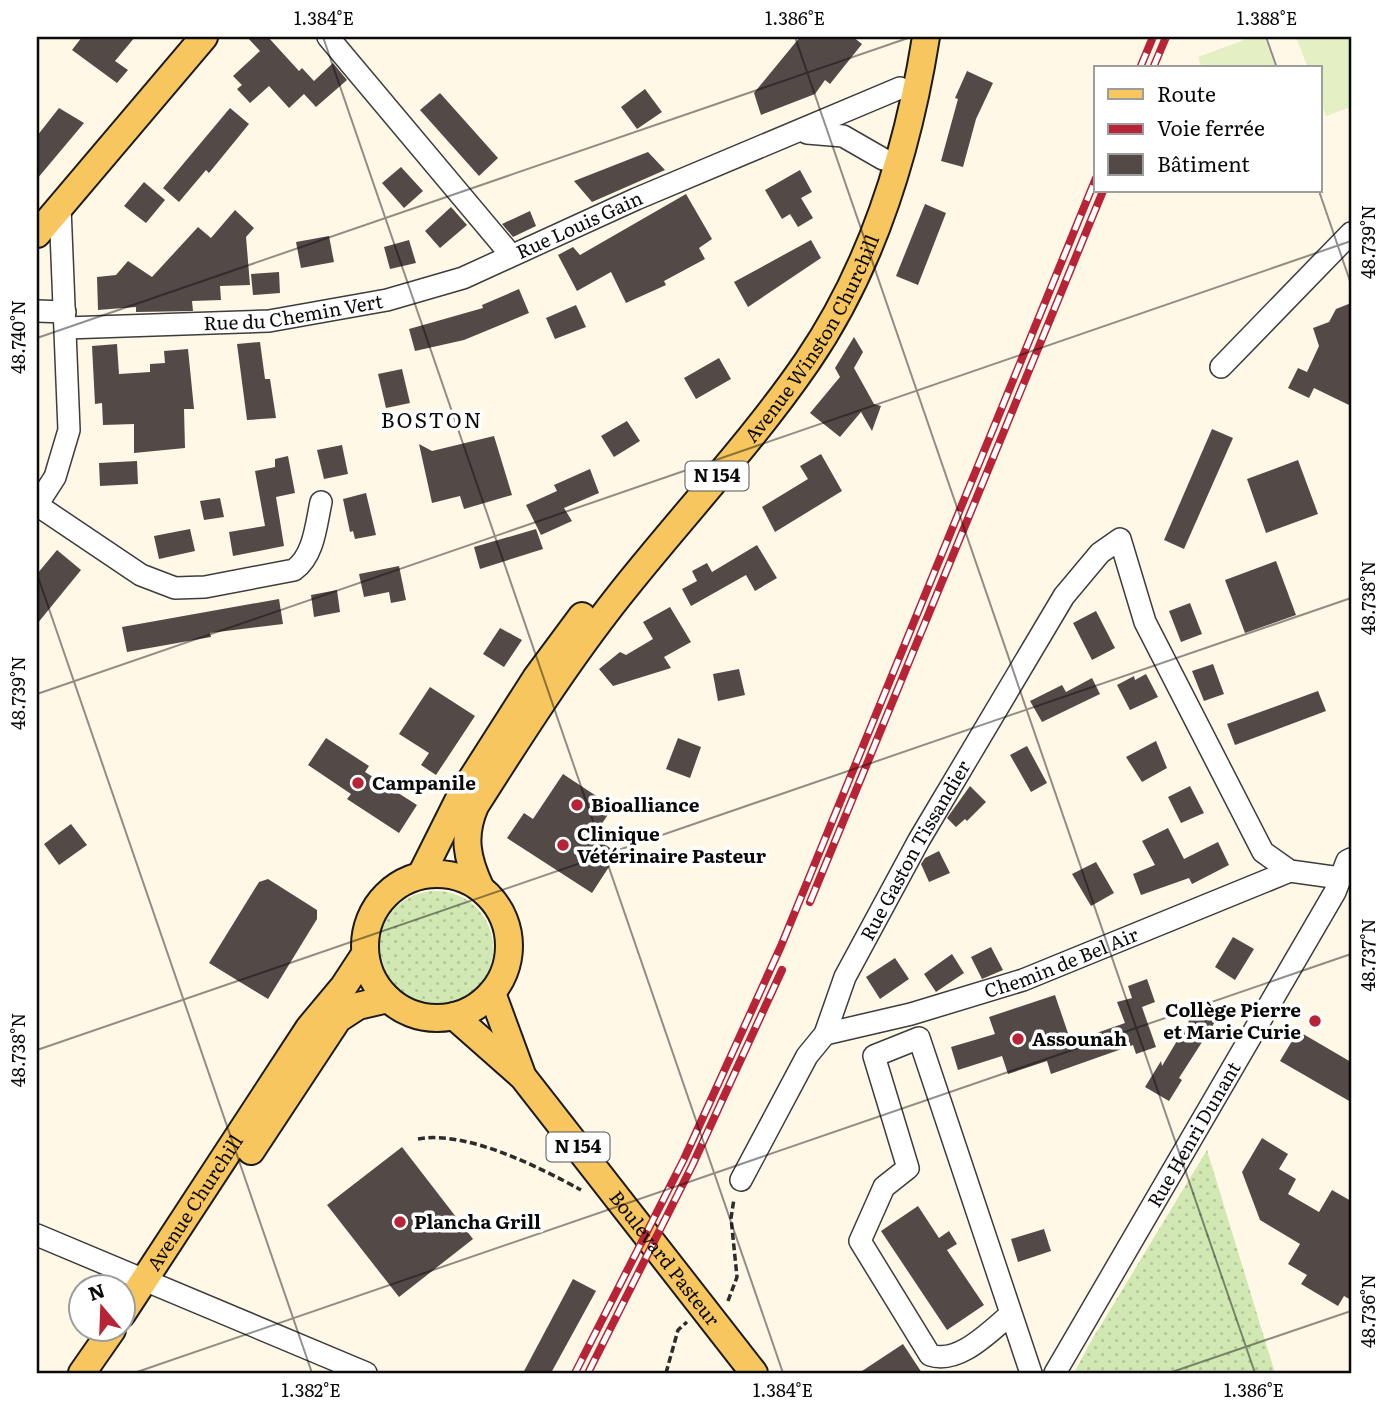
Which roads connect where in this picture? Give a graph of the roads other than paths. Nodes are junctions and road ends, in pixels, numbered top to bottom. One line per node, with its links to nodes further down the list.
1 (204, 37): 8 (main road)
2 (328, 37): 11 (street, Rue Louis Gain)
3 (910, 37): 5 (main road, Avenue Winston Churchill / N 154)
4 (926, 37): 21 (main road, Avenue Winston Churchill / N 154)
5 (900, 88): 6 (street, Rue Louis Gain); 7 (main road, Avenue Winston Churchill / N 154)
6 (794, 134): 7 (street, Rue Louis Gain); 11 (street, Rue Louis Gain)
7 (883, 159): 19 (main road, Avenue Winston Churchill / N 154)
8 (60, 207): 10 (main road); 13 (street)
9 (1351, 233): 14 (street)
10 (37, 234)
11 (511, 255): 13 (street, Rue du Chemin Vert)
12 (37, 311): 13 (street, Rue du Chemin Vert)
13 (66, 320): 16 (street)
14 (1221, 367)
15 (321, 502): 16 (street)
16 (37, 505)
17 (1351, 859): 20 (street, Rue Henri Dunant)
18 (1290, 871): 20 (street); 26 (street, Chemin de Bel Air); 26 (street, Rue Gaston Tissandier)
19 (421, 875): 21 (main road); 22 (main road)
20 (1340, 878): 38 (street, Rue Henri Dunant)
21 (480, 887): 23 (main road)
22 (365, 954): 24 (main road); 30 (main road, Avenue Churchill)
23 (492, 993): 25 (main road); 27 (main road, N 154)
24 (388, 999): 25 (main road); 30 (main road, Avenue Churchill)
25 (454, 1016): 27 (main road, N 154)
26 (825, 1034): 28 (street, Rue Gaston Tissandier)
27 (523, 1076): 36 (main road, Boulevard Pasteur / N 154)
28 (741, 1180)
29 (37, 1235): 30 (street)
30 (146, 1279): 31 (main road); 35 (street)
31 (136, 1294)
32 (1011, 1314): 32 (street); 37 (street)
33 (102, 1344): 34 (main road)
34 (82, 1373)
35 (366, 1373)
36 (754, 1373)
37 (1031, 1373)
38 (1055, 1373)

